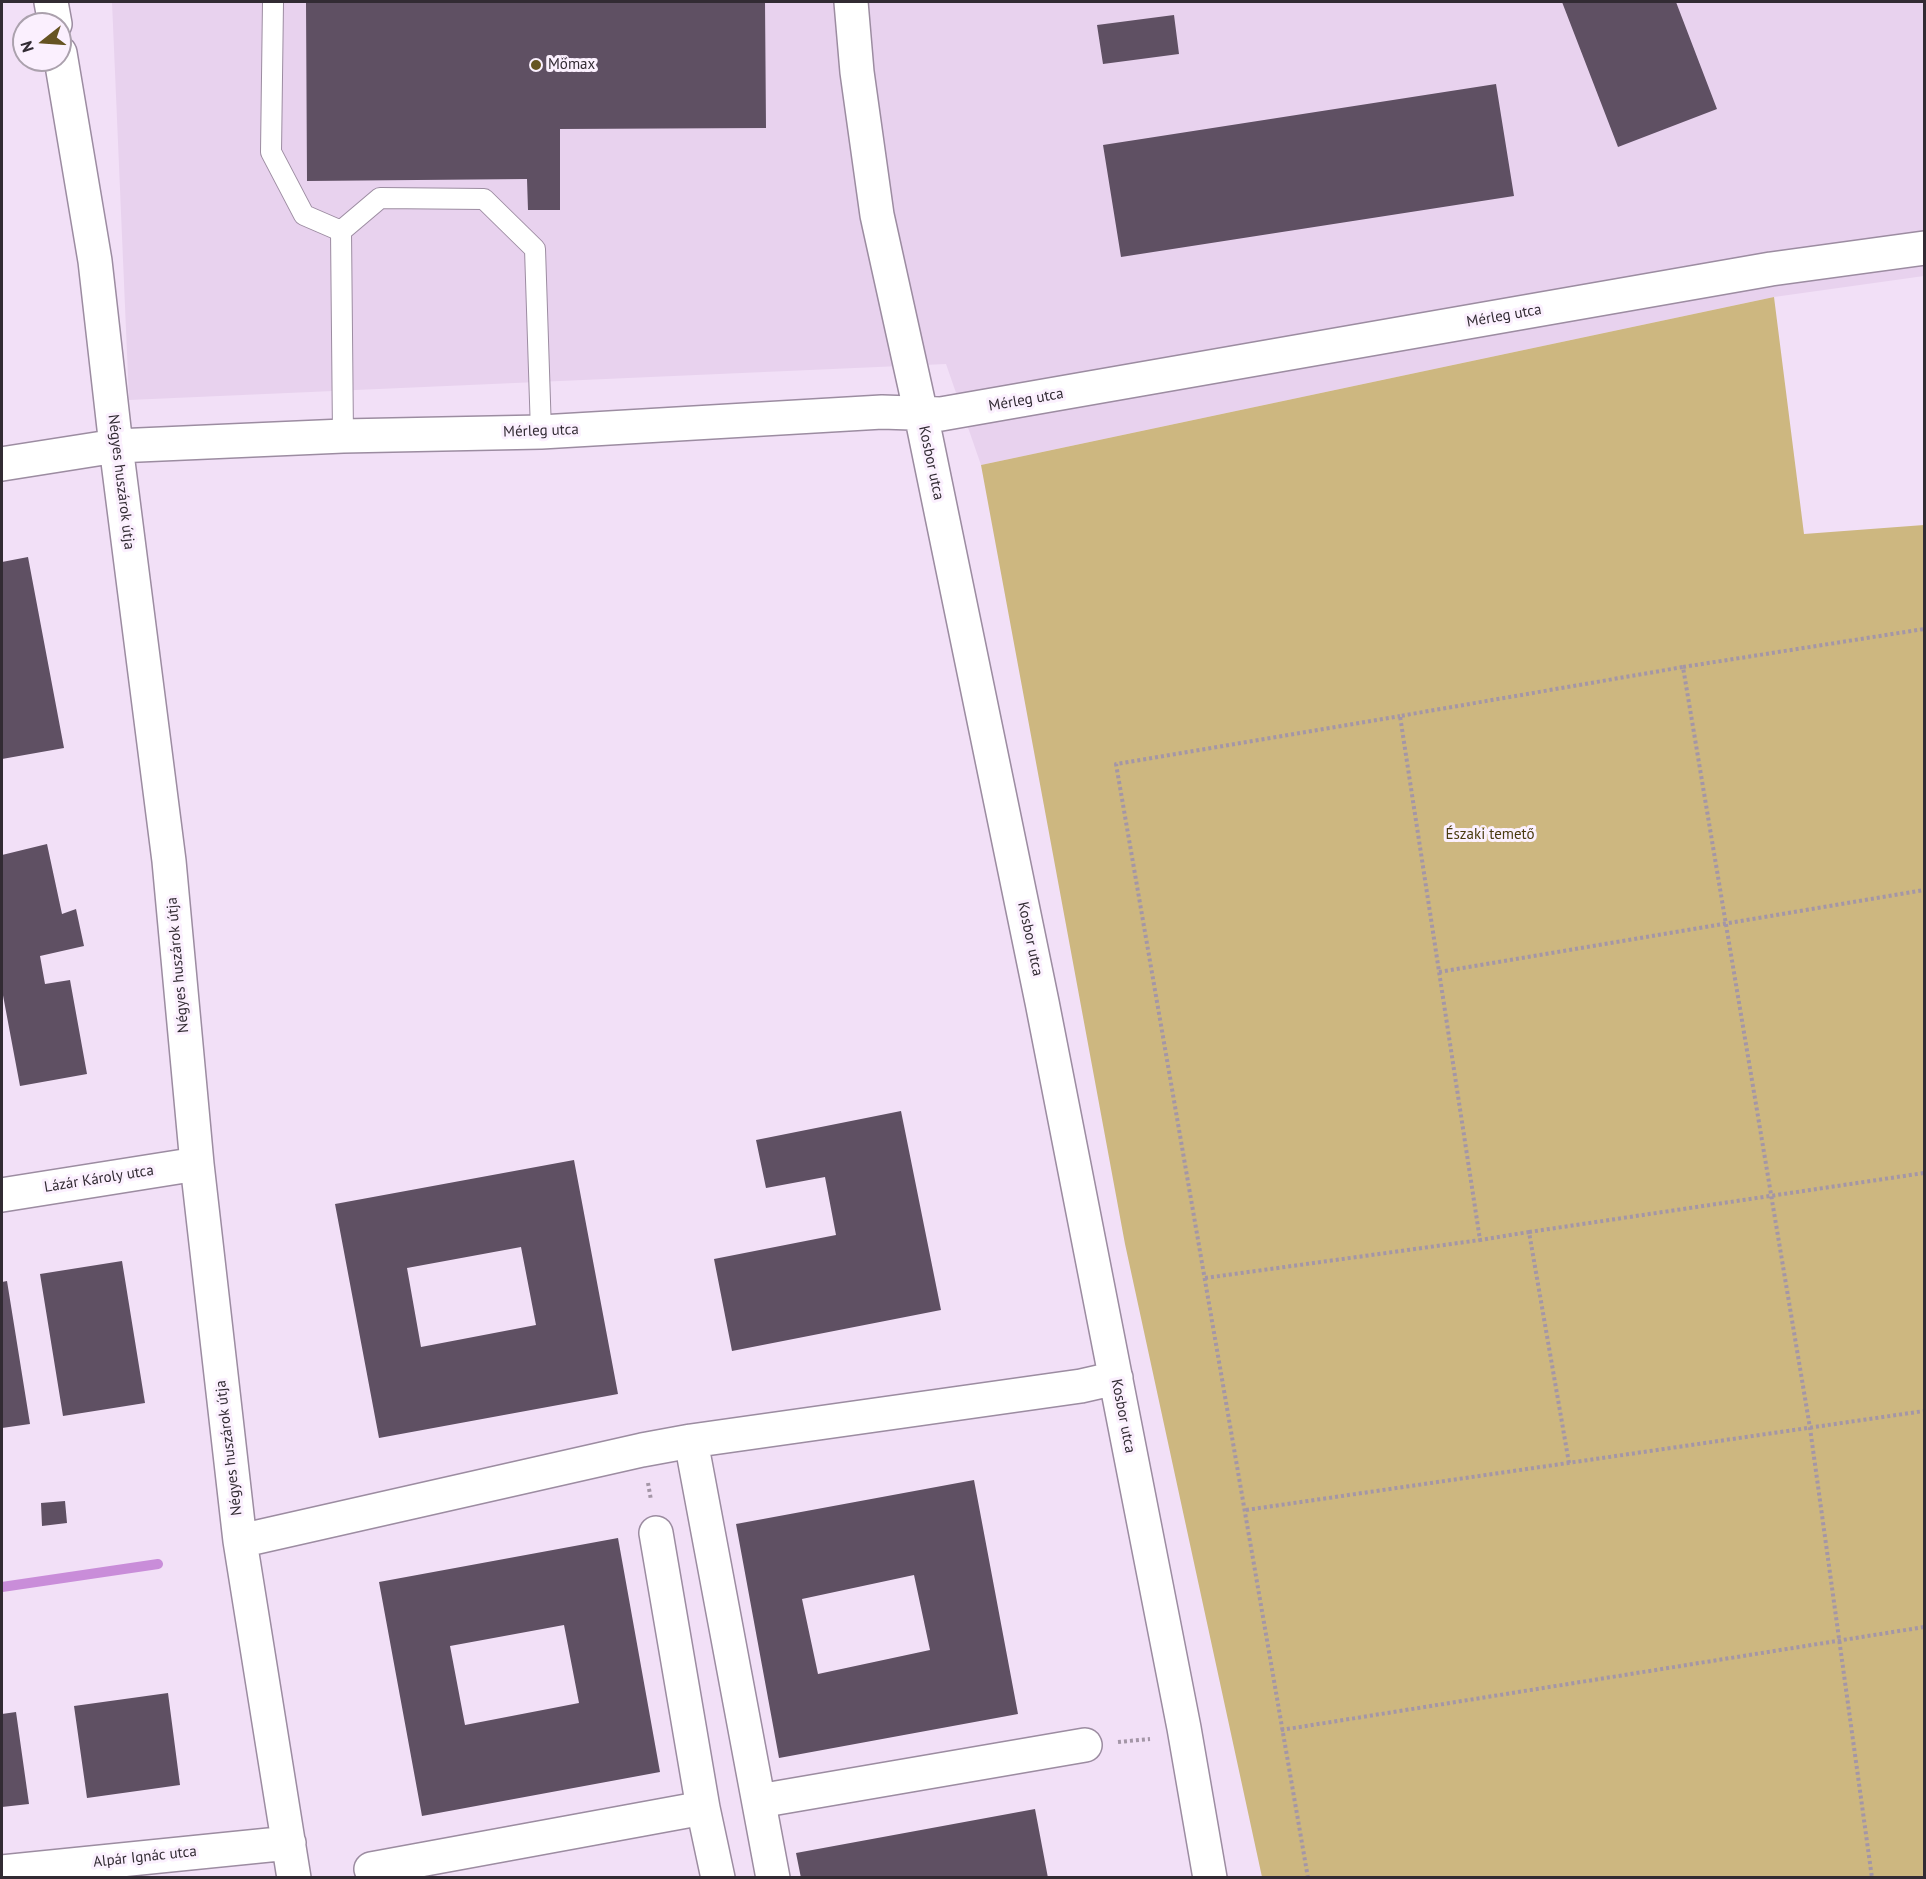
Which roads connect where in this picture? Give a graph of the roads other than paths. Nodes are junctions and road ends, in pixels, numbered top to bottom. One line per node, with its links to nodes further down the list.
1 (273, 2): 4 (lane)
2 (851, 2): 6 (street, Kosbor utca)
3 (63, 72): 9 (street, Négyes huszárok útja)
4 (341, 231): 7 (lane); 8 (lane)
5 (1924, 248): 6 (street, Mérleg utca)
6 (921, 414): 7 (street, Mérleg utca); 13 (street, Kosbor utca)
7 (541, 432): 8 (street, Mérleg utca)
8 (343, 436): 9 (street, Mérleg utca)
9 (116, 446): 10 (street, Mérleg utca); 11 (street, Négyes huszárok útja)
10 (2, 464)
11 (197, 1164): 12 (street, Lázár Károly utca); 16 (street, Négyes huszárok útja)
12 (2, 1195)
13 (1116, 1377): 14 (street); 26 (street, Kosbor utca)
14 (691, 1441): 16 (street); 18 (street)
15 (656, 1533): 19 (street)
16 (240, 1541): 20 (street, Négyes huszárok útja)
17 (1085, 1745): 18 (street)
18 (759, 1801): 25 (street)
19 (703, 1808): 21 (street); 24 (street)
20 (289, 1843): 22 (street, Alpár Ignác utca); 23 (street, Négyes huszárok útja)
21 (371, 1869)
22 (5, 1873)
23 (294, 1878)
24 (718, 1878)
25 (773, 1878)
26 (1210, 1878)

